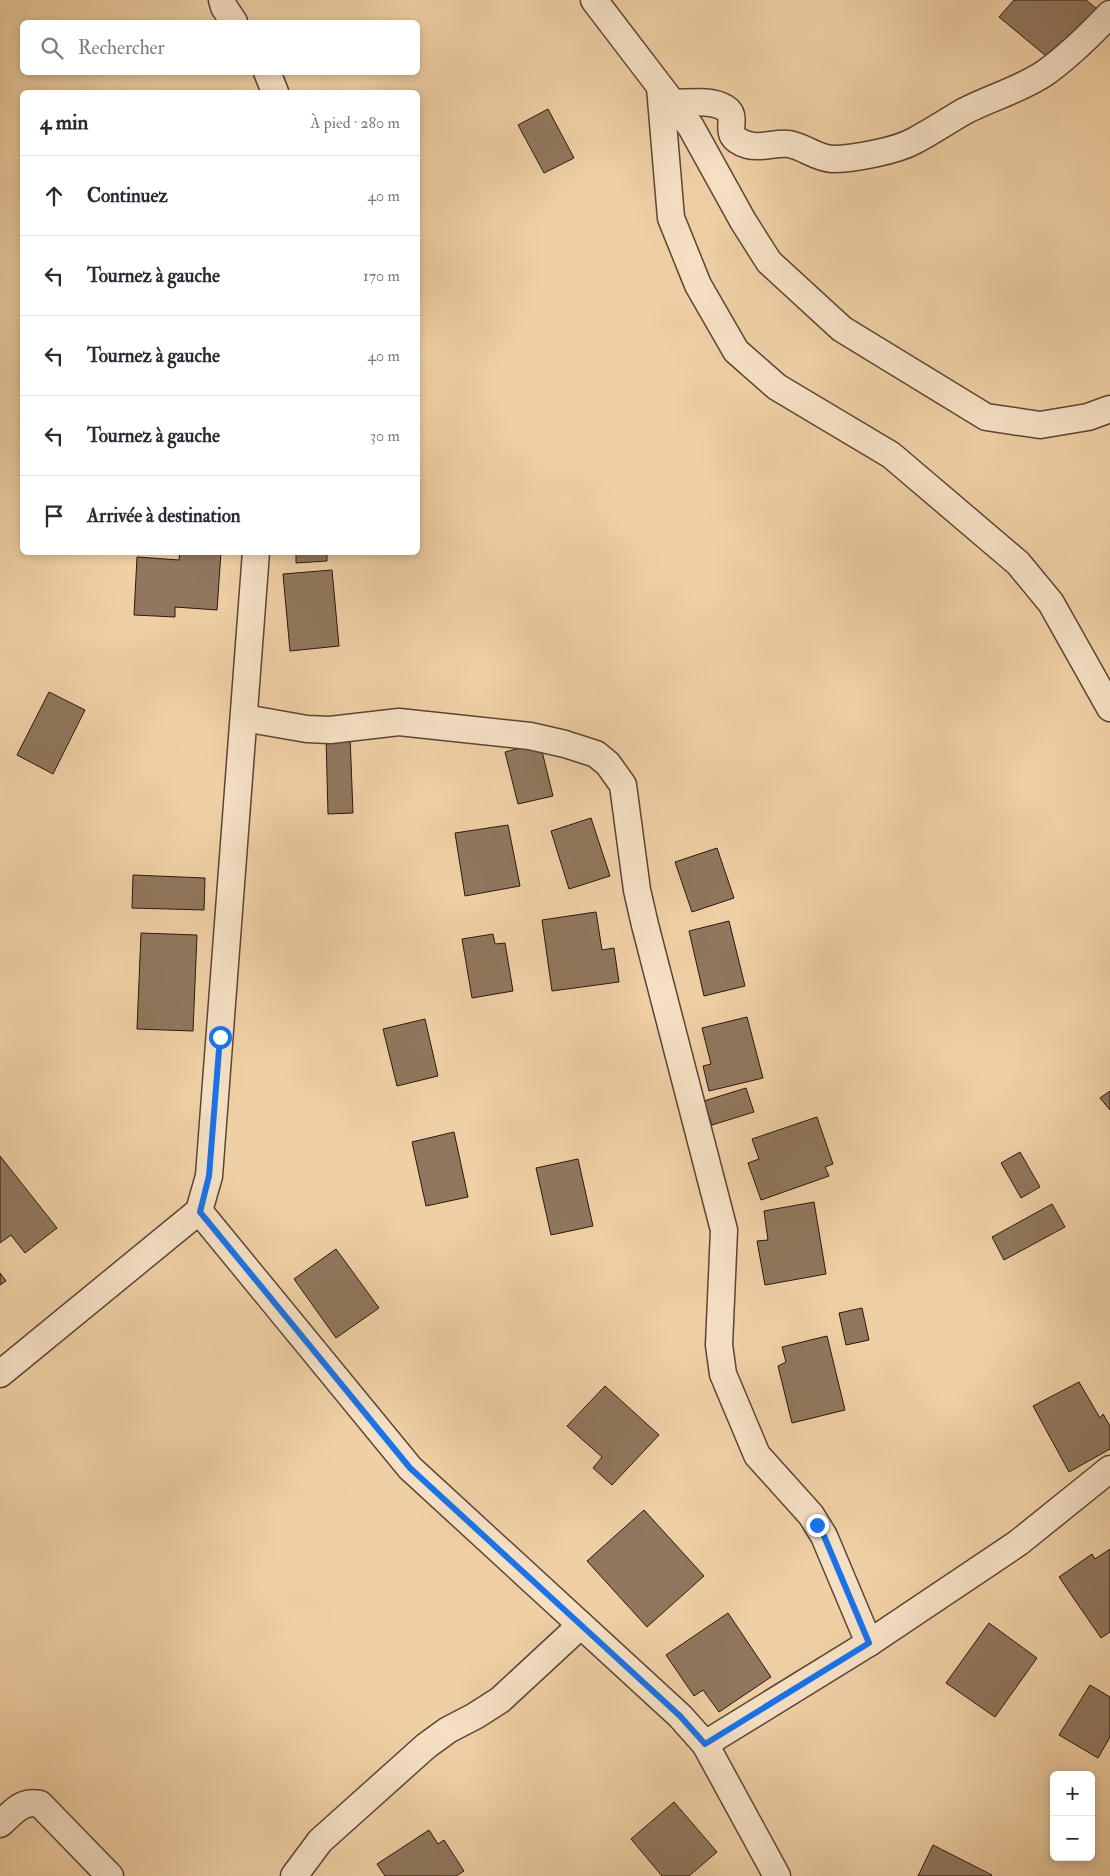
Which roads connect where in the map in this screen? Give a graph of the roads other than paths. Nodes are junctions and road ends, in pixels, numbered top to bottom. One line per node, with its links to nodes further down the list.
1 (222, 0): 4 (street)
2 (594, 0): 7 (street)
3 (1110, 14): 7 (street)
4 (233, 20)
5 (268, 75): 6 (street)
6 (274, 90)
7 (666, 95): 8 (street); 10 (street)
8 (1110, 409)
9 (256, 555): 11 (street)
10 (1110, 708)
11 (244, 718): 12 (street); 16 (street)
12 (200, 1212): 13 (street); 15 (street)
13 (0, 1374)
14 (1110, 1468): 16 (street)
15 (581, 1625): 17 (street); 20 (street)
16 (869, 1643): 17 (street)
17 (705, 1744): 21 (street)
18 (0, 1824): 19 (street)
19 (110, 1876)
20 (294, 1876)
21 (777, 1876)

